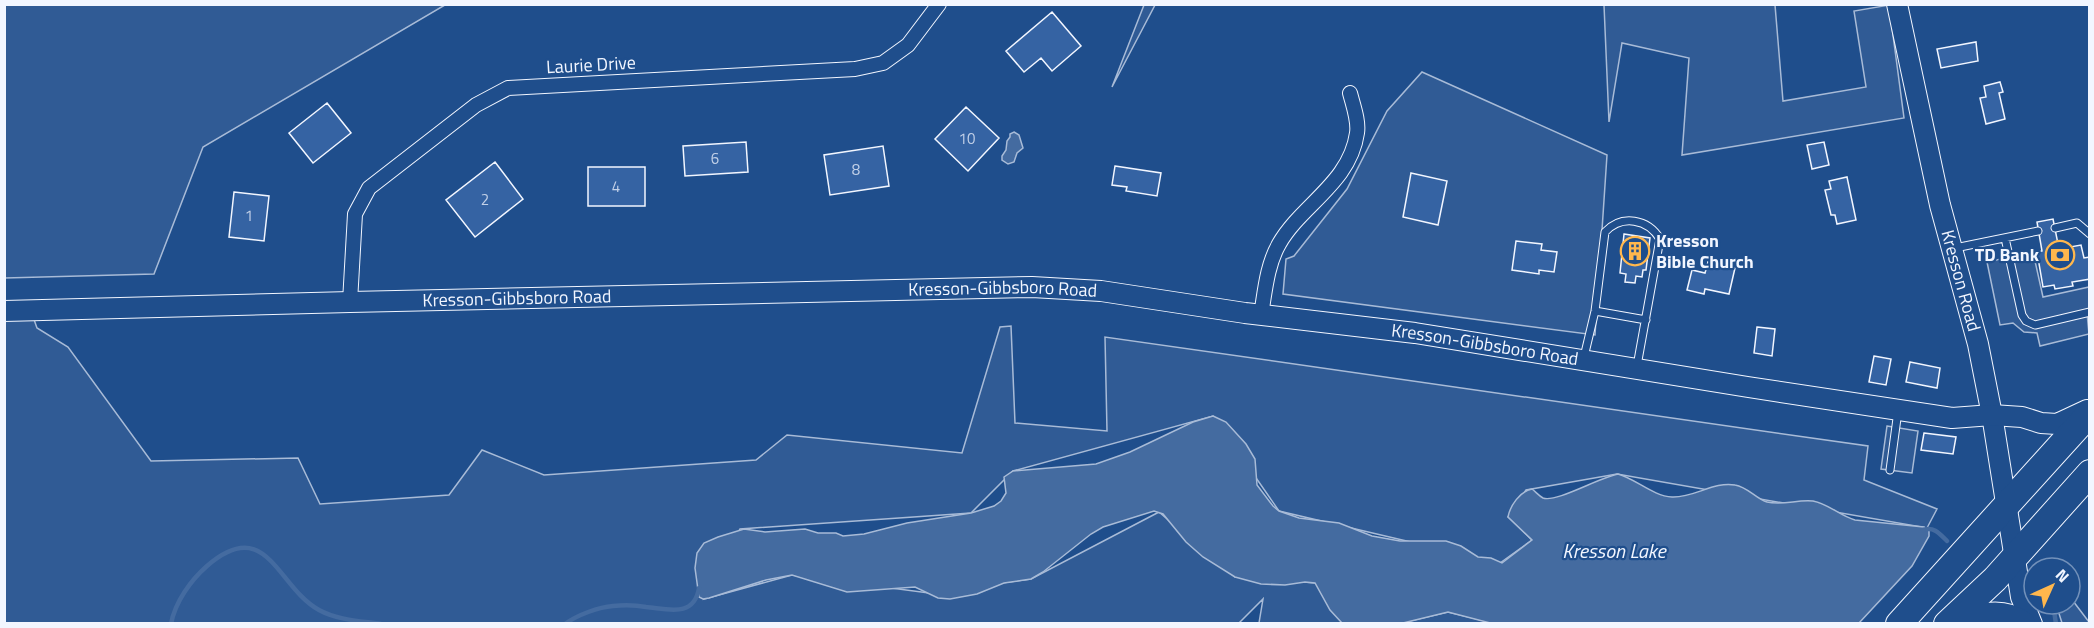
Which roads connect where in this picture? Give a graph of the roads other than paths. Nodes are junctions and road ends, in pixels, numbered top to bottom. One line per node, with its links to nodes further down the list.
1 (939, 4): 9 (street, Laurie Drive)
2 (1897, 4): 8 (street, Kresson Road)
3 (1350, 93): 13 (street)
4 (2055, 228): 6 (lane)
5 (2038, 231): 7 (lane)
6 (2090, 234)
7 (2005, 238): 8 (lane); 12 (lane)
8 (1952, 248): 19 (street, Kresson Road)
9 (350, 302): 10 (street, Kresson-Gibbsboro Road); 13 (street, Kresson-Gibbsboro Road)
10 (4, 311)
11 (1595, 311): 14 (lane); 14 (lane); 15 (lane)
12 (2090, 312)
13 (1261, 315): 15 (street, Kresson-Gibbsboro Road)
14 (1646, 320): 16 (lane)
15 (1584, 360): 16 (street, Kresson-Gibbsboro Road)
16 (1636, 369): 17 (street, Kresson-Gibbsboro Road)
17 (1899, 409): 19 (street, Kresson-Gibbsboro Road); 20 (lane)
18 (2090, 411): 19 (street, Kresson-Gibbsboro Road); 22 (highway)
19 (1992, 416): 22 (street, Kresson Road)
20 (1890, 470)
21 (2090, 473): 23 (highway)
22 (2006, 504): 23 (street, Kresson Road); 24 (highway)
23 (2014, 559): 25 (highway); 28 (street, Kresson Road)
24 (1899, 624)
25 (1947, 624)
26 (1959, 624): 27 (highway)
27 (2022, 624)
28 (2032, 624)

